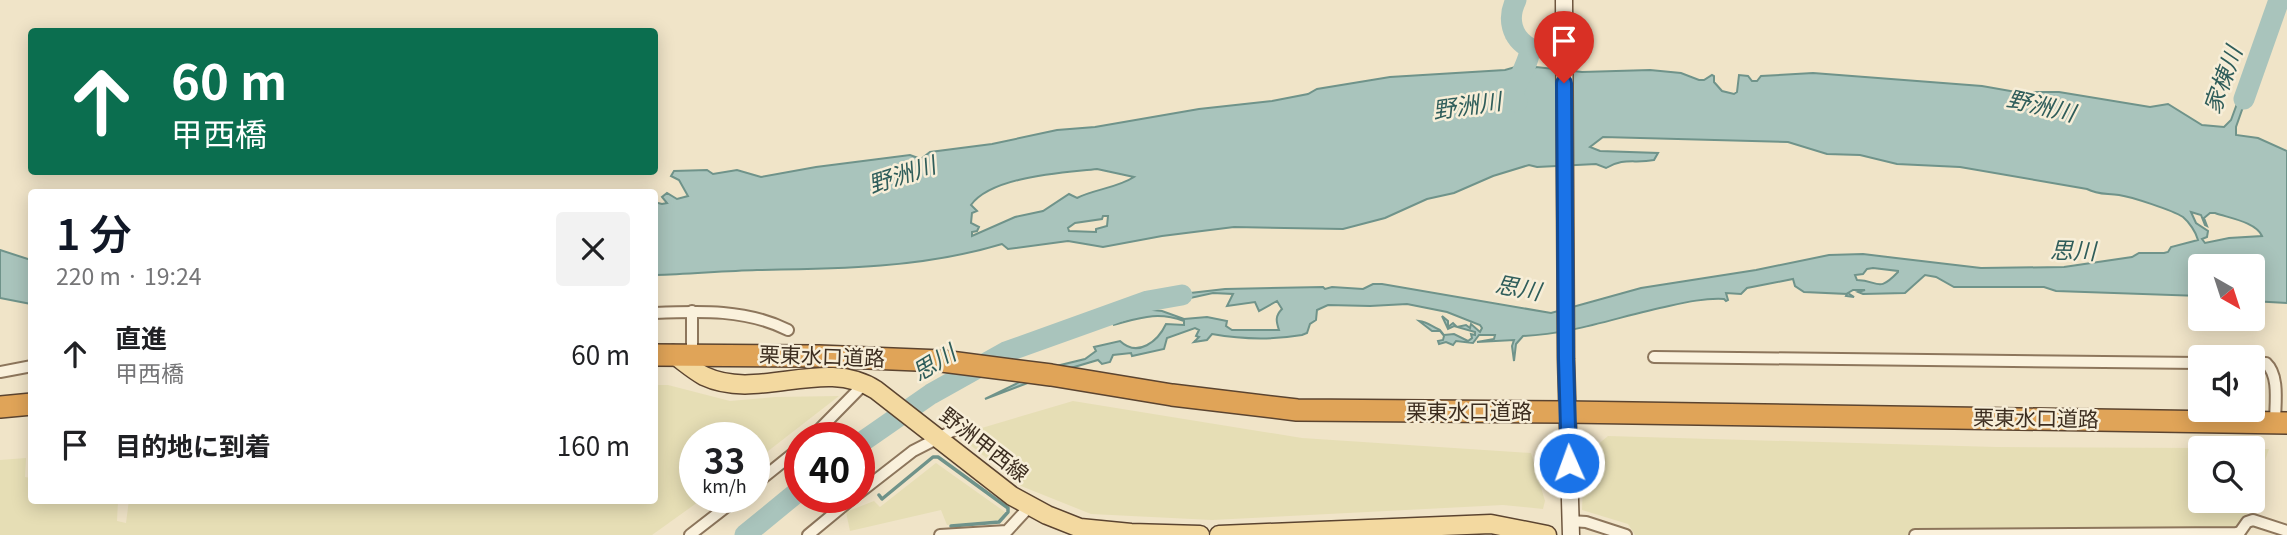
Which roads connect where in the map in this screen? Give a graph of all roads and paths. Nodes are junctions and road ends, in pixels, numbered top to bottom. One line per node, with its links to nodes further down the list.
1 (1564, 0): 14 (street)
2 (692, 312): 3 (street); 4 (street); 5 (street)
3 (658, 313)
4 (788, 330)
5 (673, 354): 11 (main road, 野洲甲西線); 14 (highway, 栗東水口道路)
6 (1654, 357): 7 (street)
7 (2188, 363)
8 (2265, 363): 16 (street)
9 (28, 367): 10 (street)
10 (0, 372)
11 (866, 385): 15 (street); 18 (main road, 野洲甲西線)
12 (28, 404): 13 (highway)
13 (0, 407)
14 (1567, 412): 16 (highway, 栗東水口道路); 25 (street)
15 (828, 422)
16 (2281, 423)
17 (956, 429): 18 (street)
18 (936, 436): 21 (street); 22 (main road, 野洲甲西線)
19 (784, 461): 20 (street)
20 (770, 472)
21 (875, 481)
22 (1029, 507): 29 (street); 30 (main road, 野洲甲西線)
23 (718, 513): 27 (street)
24 (835, 513): 28 (street)
25 (1570, 528): 33 (street)
26 (2287, 531): 34 (street)
27 (690, 535)
28 (808, 535)
29 (940, 535)
30 (1200, 535)
31 (1219, 535): 32 (main road)
32 (1547, 535)
33 (1626, 535)
34 (1915, 535)

